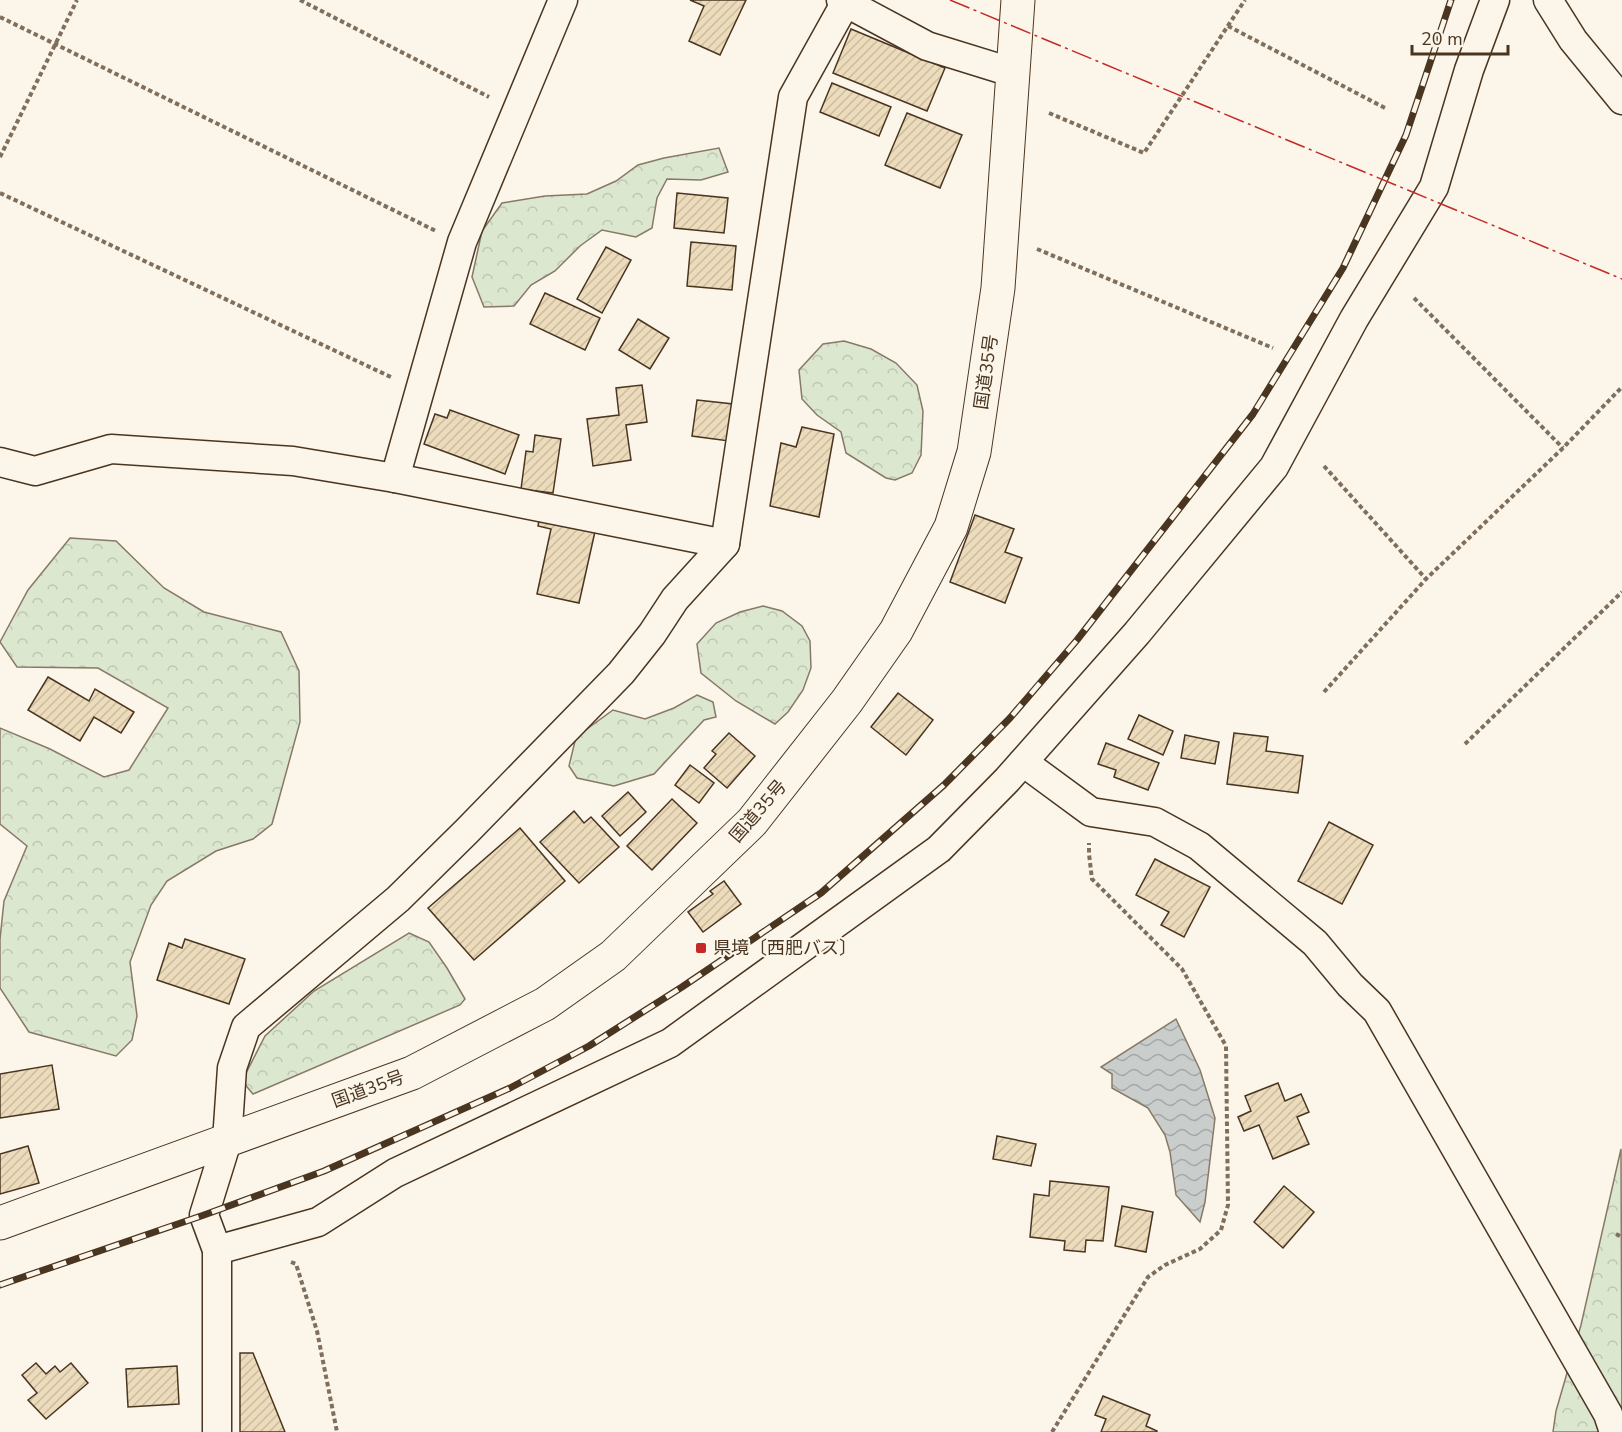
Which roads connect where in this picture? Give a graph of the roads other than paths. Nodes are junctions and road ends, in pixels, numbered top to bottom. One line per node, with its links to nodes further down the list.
1 (563, 0): 9 (street)
2 (1018, 0): 6 (highway, 国道35号)
3 (1495, 0): 11 (street)
4 (1548, 0): 7 (street)
5 (845, 1): 6 (street); 10 (street)
6 (1014, 73): 12 (highway, 国道35号)
7 (1622, 100)
8 (0, 462): 9 (street)
9 (395, 478): 10 (street)
10 (725, 544): 12 (street)
11 (1023, 762): 14 (street); 16 (street)
12 (227, 1141): 13 (highway, 国道35号); 14 (street)
13 (0, 1223)
14 (217, 1250): 15 (street)
15 (217, 1432)
16 (1614, 1432)

